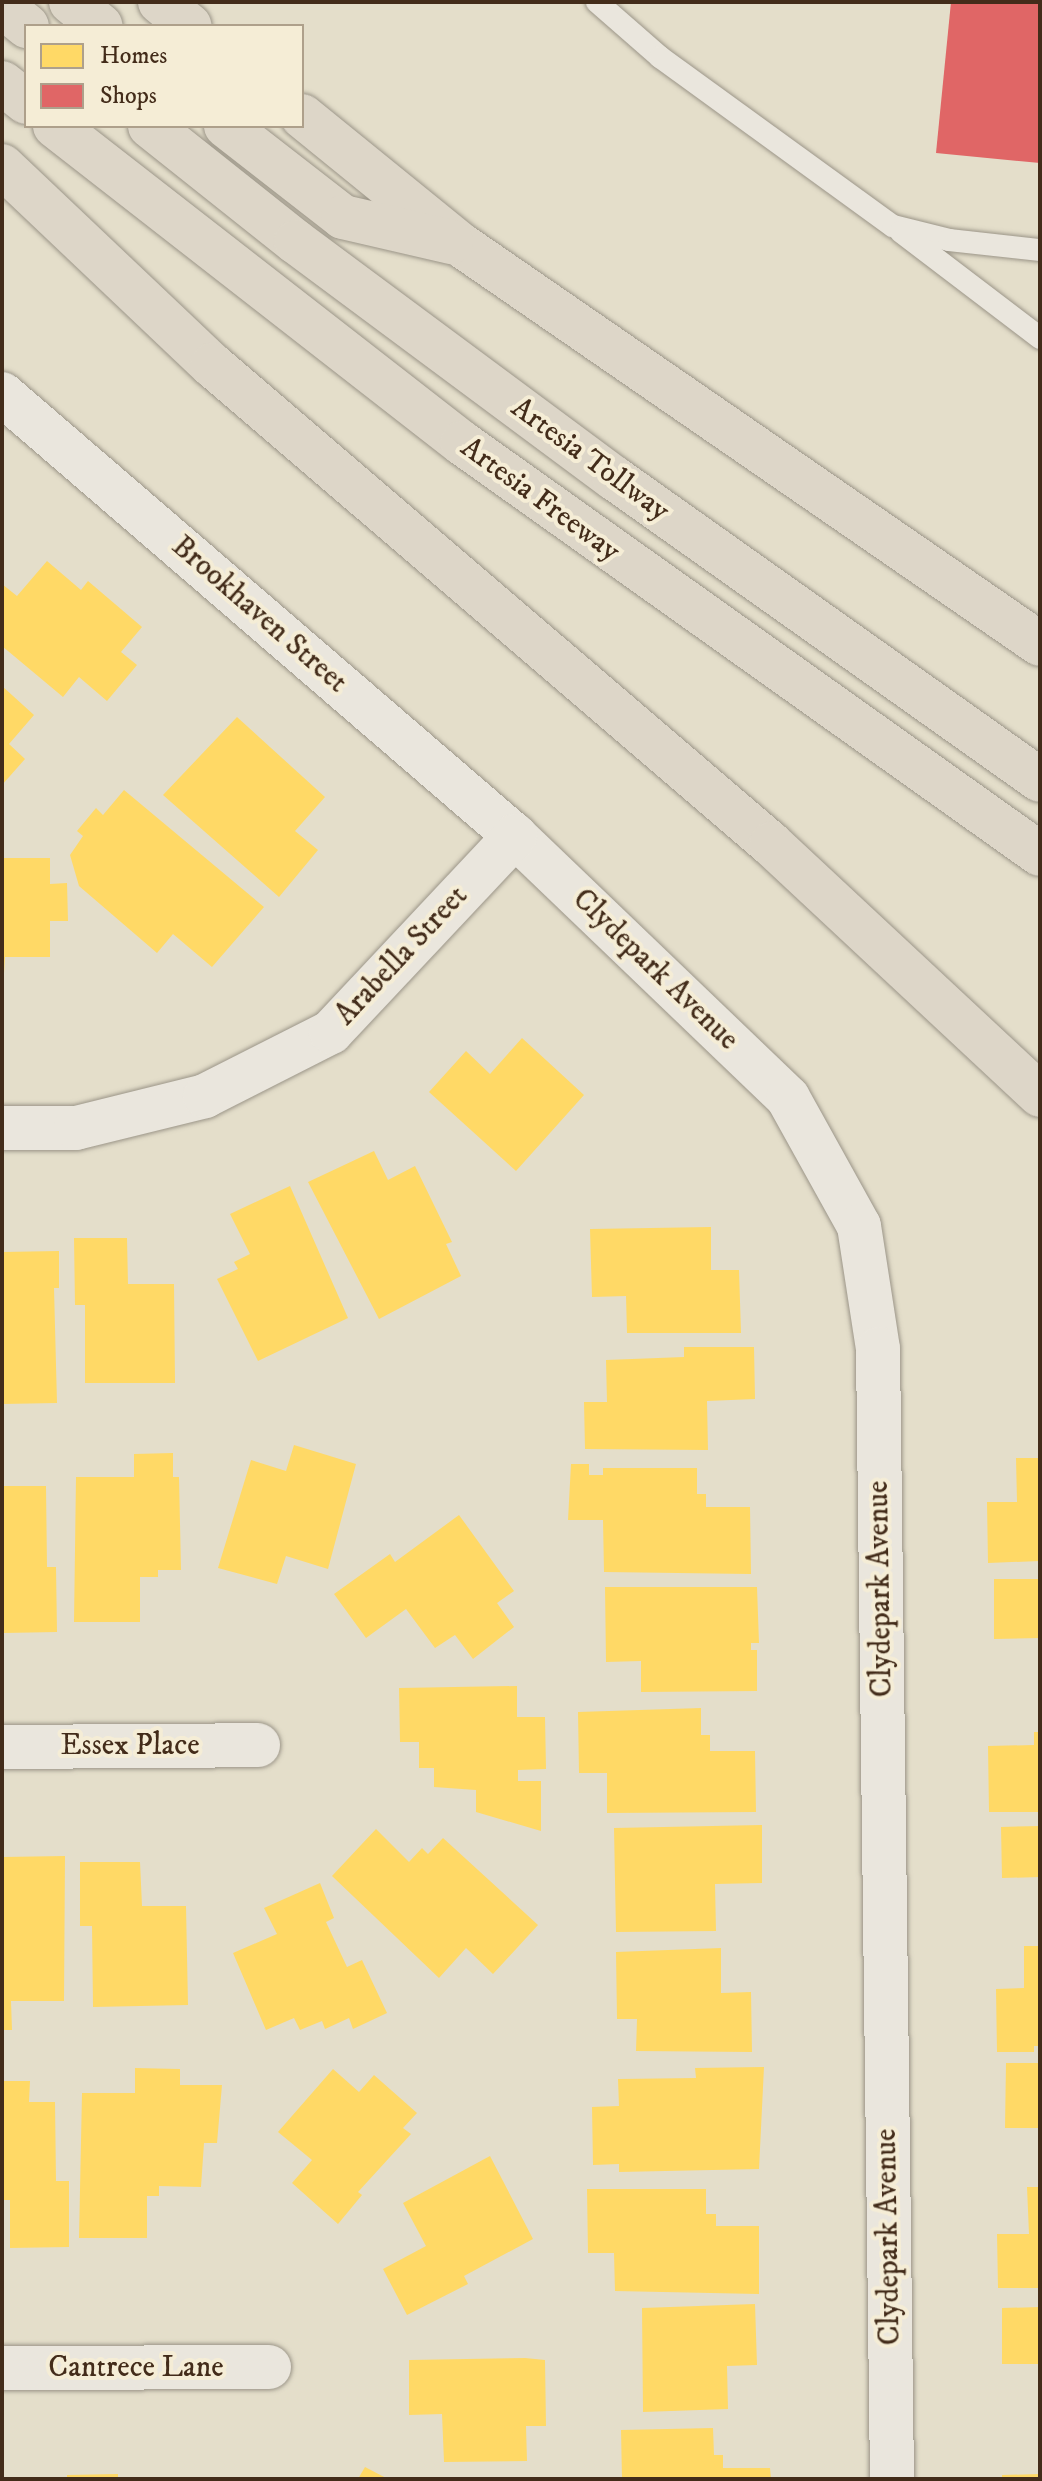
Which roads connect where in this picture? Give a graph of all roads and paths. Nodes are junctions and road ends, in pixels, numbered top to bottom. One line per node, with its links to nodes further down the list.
1 (71, 2): 6 (highway)
2 (160, 2): 7 (highway)
3 (597, 2): 15 (lane)
4 (2, 6): 5 (highway)
5 (24, 24)
6 (98, 24)
7 (188, 24)
8 (2, 83): 9 (highway)
9 (24, 100)
10 (304, 118): 16 (highway)
11 (58, 128): 23 (highway, Artesia Freeway)
12 (153, 128): 21 (highway, Artesia Tollway)
13 (229, 128): 16 (highway)
14 (2, 166): 24 (highway)
15 (893, 226): 17 (lane); 18 (lane)
16 (461, 245): 20 (highway)
17 (1040, 250)
18 (1040, 338)
19 (2, 394): 22 (street, Brookhaven Street)
20 (1040, 644)
21 (1040, 780)
22 (515, 836): 25 (street, Arabella Street); 30 (street, Clydepark Avenue)
23 (1040, 854)
24 (1040, 1095)
25 (2, 1128)
26 (258, 1745): 27 (street, Essex Place)
27 (2, 1747)
28 (269, 2367): 29 (street, Cantrece Lane)
29 (2, 2368)
30 (892, 2479)

